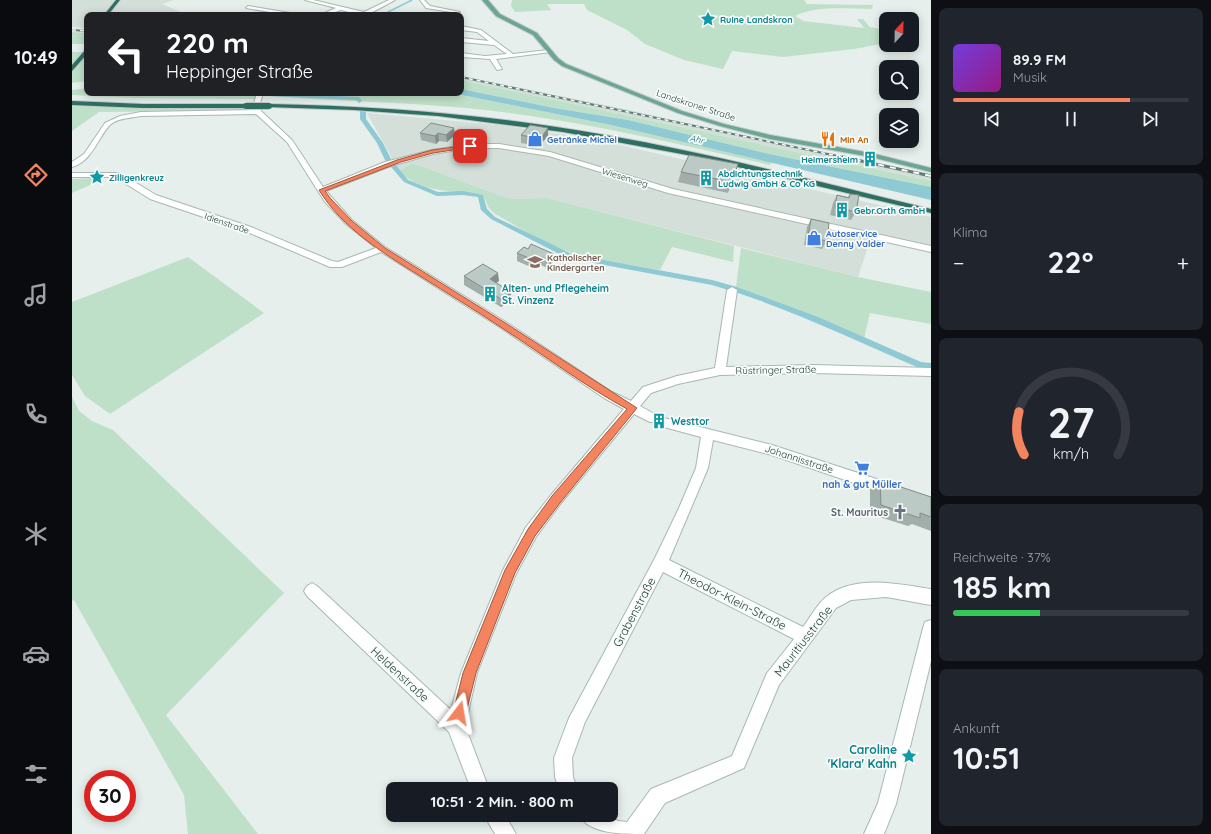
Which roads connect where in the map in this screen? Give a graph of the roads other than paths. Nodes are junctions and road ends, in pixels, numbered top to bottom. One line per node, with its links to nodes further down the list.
1 (118, 0): 10 (highway)
2 (125, 0): 11 (highway)
3 (250, 0): 8 (street)
4 (307, 0): 9 (street)
5 (393, 0): 16 (street)
6 (422, 0): 17 (street)
7 (484, 0): 22 (main road, Landskroner Straße)
8 (248, 7): 12 (street); 13 (street)
9 (341, 8): 14 (street); 15 (street)
10 (108, 12)
11 (116, 12)
12 (249, 12)
13 (278, 12)
14 (330, 12)
15 (356, 12)
16 (368, 12)
17 (458, 12)
18 (464, 29): 20 (street)
19 (464, 40): 20 (street)
20 (494, 43): 24 (street)
21 (80, 49): 27 (highway)
22 (548, 52): 24 (street); 34 (main road, Landskroner Straße)
23 (84, 54): 28 (highway)
24 (511, 55): 26 (street)
25 (464, 56): 26 (street)
26 (492, 57): 29 (street)
27 (72, 58)
28 (72, 69)
29 (499, 69)
30 (260, 96): 32 (street)
31 (74, 100): 37 (highway, bridge)
32 (258, 112): 33 (street); 36 (street, Johannisstraße)
33 (72, 165)
34 (931, 170)
35 (72, 175): 40 (street, Idienstraße)
36 (322, 190): 40 (street, Johannisstraße); 41 (street, Wiesenweg)
37 (844, 191): 38 (highway); 39 (highway)
38 (931, 205)
39 (931, 211)
40 (382, 249): 45 (street, Johannisstraße)
41 (931, 249)
42 (732, 290): 43 (street)
43 (720, 371): 44 (street, Rüstringer Straße); 45 (street, Rüstringer Straße)
44 (931, 372)
45 (633, 408): 46 (street, Johannisstraße); 53 (street, Rüstringer Straße)
46 (708, 434): 47 (street, Johannisstraße); 48 (street, Grabenstraße)
47 (907, 494)
48 (660, 563): 52 (street, Theodor-Klein-Straße); 55 (street, Grabenstraße)
49 (312, 591): 53 (street, Heldenstraße)
50 (931, 597): 52 (street, Mauritiusstraße)
51 (931, 628): 60 (street)
52 (805, 636): 58 (street, Mauritiusstraße)
53 (456, 726): 54 (street, Heldenstraße)
54 (477, 782)
55 (566, 782)
56 (498, 822): 59 (street)
57 (601, 822): 58 (street)
58 (633, 833)
59 (506, 834)
60 (874, 834)

